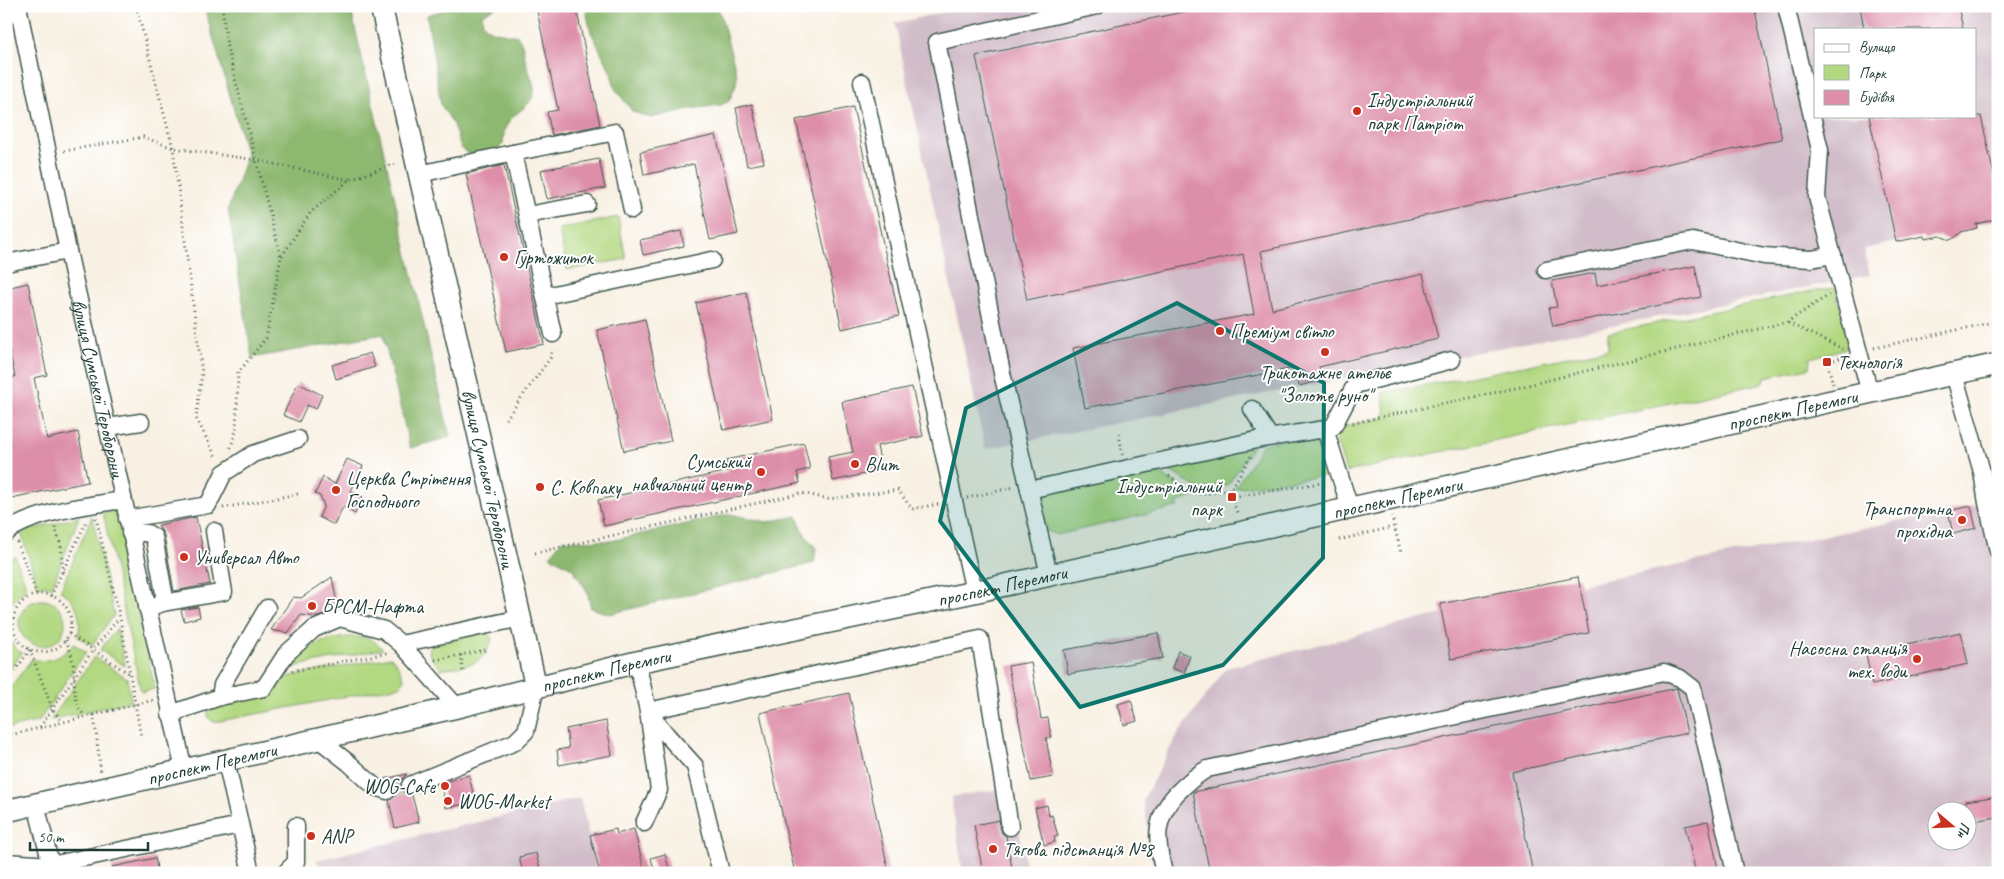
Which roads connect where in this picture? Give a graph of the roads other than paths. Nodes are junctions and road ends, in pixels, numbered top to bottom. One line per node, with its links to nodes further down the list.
1 (18, 6): 11 (street, вулиця Сумської Тероборони)
2 (381, 6): 7 (main road, вулиця Сумської Тероборони)
3 (1096, 6): 28 (street)
4 (1786, 6): 12 (street)
5 (862, 82): 36 (street)
6 (513, 153): 7 (street); 9 (street); 10 (street)
7 (420, 174): 40 (main road, вулиця Сумської Тероборони)
8 (587, 204): 10 (street)
9 (632, 210)
10 (527, 215): 16 (street)
11 (68, 251): 14 (street); 24 (street, вулиця Сумської Тероборони)
12 (1833, 255): 15 (street); 21 (street)
13 (712, 260): 16 (street)
14 (6, 263)
15 (1546, 270)
16 (545, 296): 17 (street)
17 (553, 334)
18 (1452, 360): 25 (street)
19 (1998, 364): 20 (main road, проспект Перемоги)
20 (1954, 374): 21 (main road, проспект Перемоги); 34 (street)
21 (1870, 393): 30 (main road, проспект Перемоги)
22 (1252, 410): 26 (street)
23 (140, 422): 24 (street)
24 (108, 427): 29 (street, вулиця Сумської Тероборони)
25 (1329, 428): 26 (street); 30 (street)
26 (1266, 438): 28 (street)
27 (298, 439): 31 (street)
28 (1029, 490): 35 (street)
29 (123, 500): 31 (street, вулиця Сумської Тероборони); 32 (street)
30 (1350, 508): 35 (main road, проспект Перемоги)
31 (129, 526): 37 (street); 38 (street, вулиця Сумської Тероборони)
32 (9, 531)
33 (214, 531): 37 (street)
34 (1998, 551)
35 (1049, 575): 36 (main road, проспект Перемоги)
36 (974, 592): 42 (main road, проспект Перемоги)
37 (163, 603): 38 (street)
38 (147, 608): 47 (street, вулиця Сумської Тероборони)
39 (267, 608): 44 (street)
40 (521, 618): 41 (street); 43 (main road, вулиця Сумської Тероборони)
41 (407, 650): 44 (street); 45 (street)
42 (637, 662): 43 (main road, проспект Перемоги); 46 (street)
43 (536, 687): 45 (main road, проспект Перемоги); 51 (street)
44 (220, 697): 47 (street)
45 (457, 707): 48 (main road, проспект Перемоги)
46 (648, 711): 55 (street); 58 (street); 63 (street)
47 (170, 714): 50 (street, вулиця Сумської Тероборони)
48 (318, 739): 49 (main road, проспект Перемоги); 52 (street)
49 (226, 761): 50 (main road, проспект Перемоги); 56 (street)
50 (184, 770): 53 (main road, проспект Перемоги)
51 (410, 785)
52 (386, 790)
53 (36, 804): 54 (main road, проспект Перемоги); 60 (street)
54 (6, 811)
55 (644, 823)
56 (240, 825): 60 (street); 61 (street)
57 (296, 826): 62 (street)
58 (1010, 827)
59 (6, 862): 60 (street)
60 (51, 865)
61 (251, 873)
62 (285, 873)
63 (721, 873)
64 (1164, 873): 65 (street)
65 (1736, 873)

